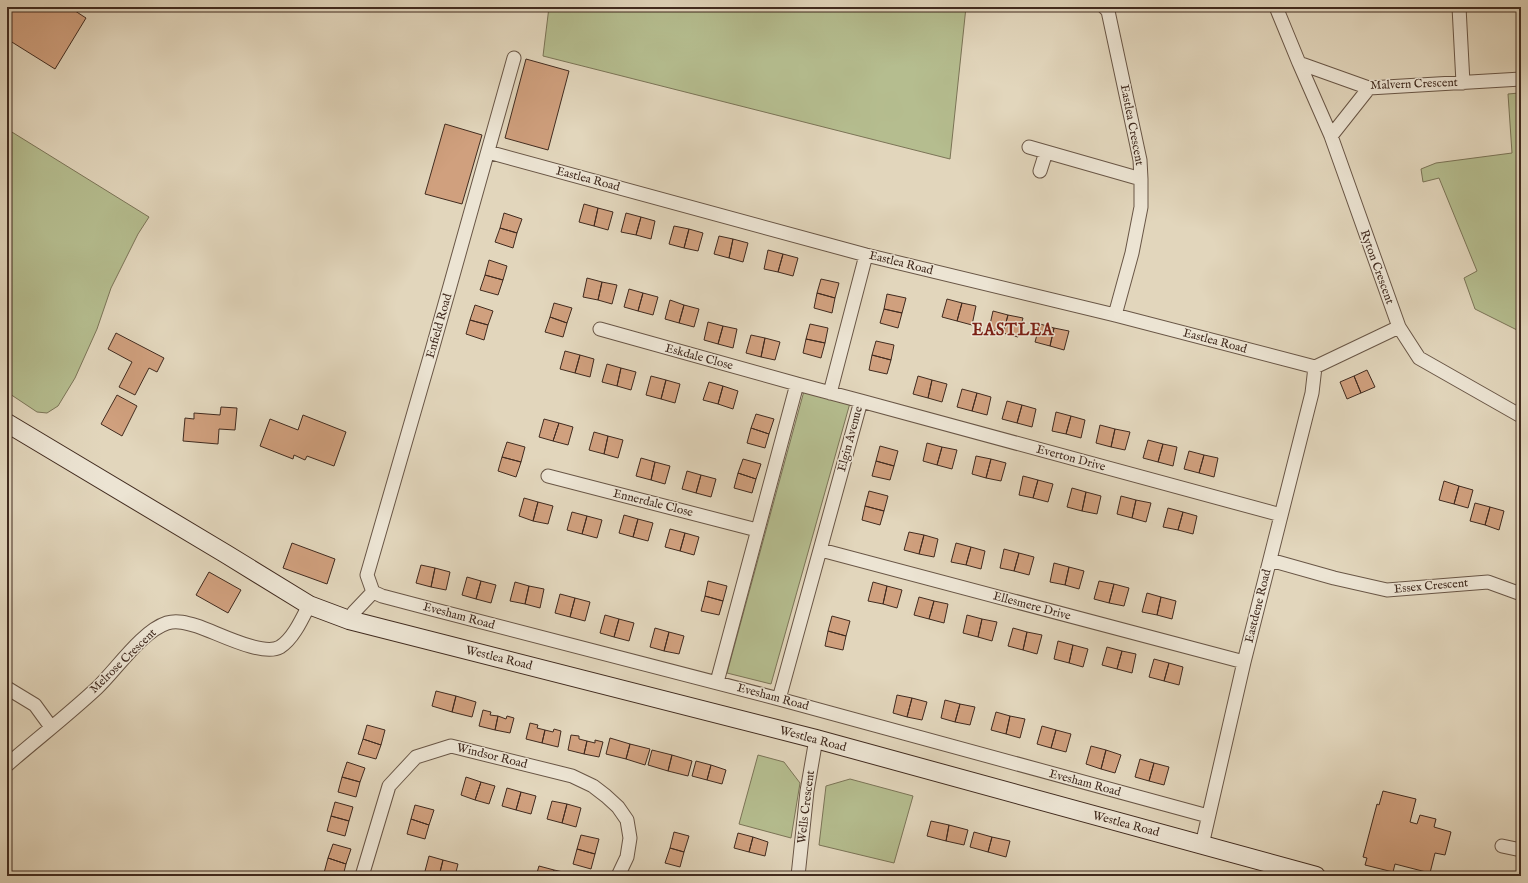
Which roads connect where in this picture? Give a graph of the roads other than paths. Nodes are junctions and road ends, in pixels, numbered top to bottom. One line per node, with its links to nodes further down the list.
1 (1104, 7): 14 (street, Eastlea Crescent)
2 (1276, 7): 5 (street)
3 (1459, 7): 7 (street)
4 (514, 58): 11 (street, Enfield Road)
5 (1299, 63): 8 (street, Malvern Crescent); 9 (street, Ryton Crescent)
6 (1521, 80): 7 (street, Malvern Crescent)
7 (1464, 83): 8 (street, Malvern Crescent)
8 (1369, 88): 9 (street)
9 (1331, 136): 17 (street, Ryton Crescent)
10 (1029, 147): 12 (street)
11 (488, 152): 15 (street, Eastlea Road); 30 (street, Enfield Road)
12 (1046, 152): 13 (street); 14 (street)
13 (1040, 171)
14 (1141, 179): 16 (street, Eastlea Crescent)
15 (866, 255): 16 (street, Eastlea Road); 21 (street)
16 (1115, 315): 19 (street, Eastlea Road)
17 (1398, 327): 19 (street); 23 (street, Ryton Crescent)
18 (600, 329): 20 (street, Eskdale Close)
19 (1315, 367): 26 (street, Eastdene Road)
20 (797, 384): 21 (street, Elgin Avenue); 27 (street)
21 (830, 393): 22 (street, Elgin Avenue)
22 (861, 401): 26 (street, Everton Drive); 28 (street, Elgin Avenue)
23 (1521, 416)
24 (7, 424): 32 (main road, Westlea Road)
25 (548, 476): 27 (street, Ennerdale Close)
26 (1281, 515): 29 (street, Eastdene Road)
27 (757, 530): 35 (street)
28 (820, 550): 34 (street, Ellesmere Drive); 37 (street, Elgin Avenue)
29 (1270, 560): 31 (street, Essex Crescent); 34 (street, Eastdene Road)
30 (373, 592): 33 (street); 35 (street, Evesham Road)
31 (1521, 594)
32 (309, 605): 33 (main road, Westlea Road); 38 (street, Melrose Crescent)
33 (349, 620): 39 (main road, Westlea Road)
34 (1244, 662): 41 (street, Eastdene Road)
35 (717, 682): 37 (street, Evesham Road)
36 (7, 688): 38 (street)
37 (779, 699): 41 (street, Evesham Road)
38 (51, 727): 40 (street, Melrose Crescent)
39 (816, 739): 42 (main road, Westlea Road); 47 (street, Wells Crescent)
40 (7, 765)
41 (1208, 816): 42 (street, Eastdene Road)
42 (1202, 844): 48 (main road, Westlea Road)
43 (1502, 846): 44 (street)
44 (1521, 850)
45 (362, 876): 46 (street, Windsor Road)
46 (618, 876)
47 (798, 876)
48 (1316, 876)

